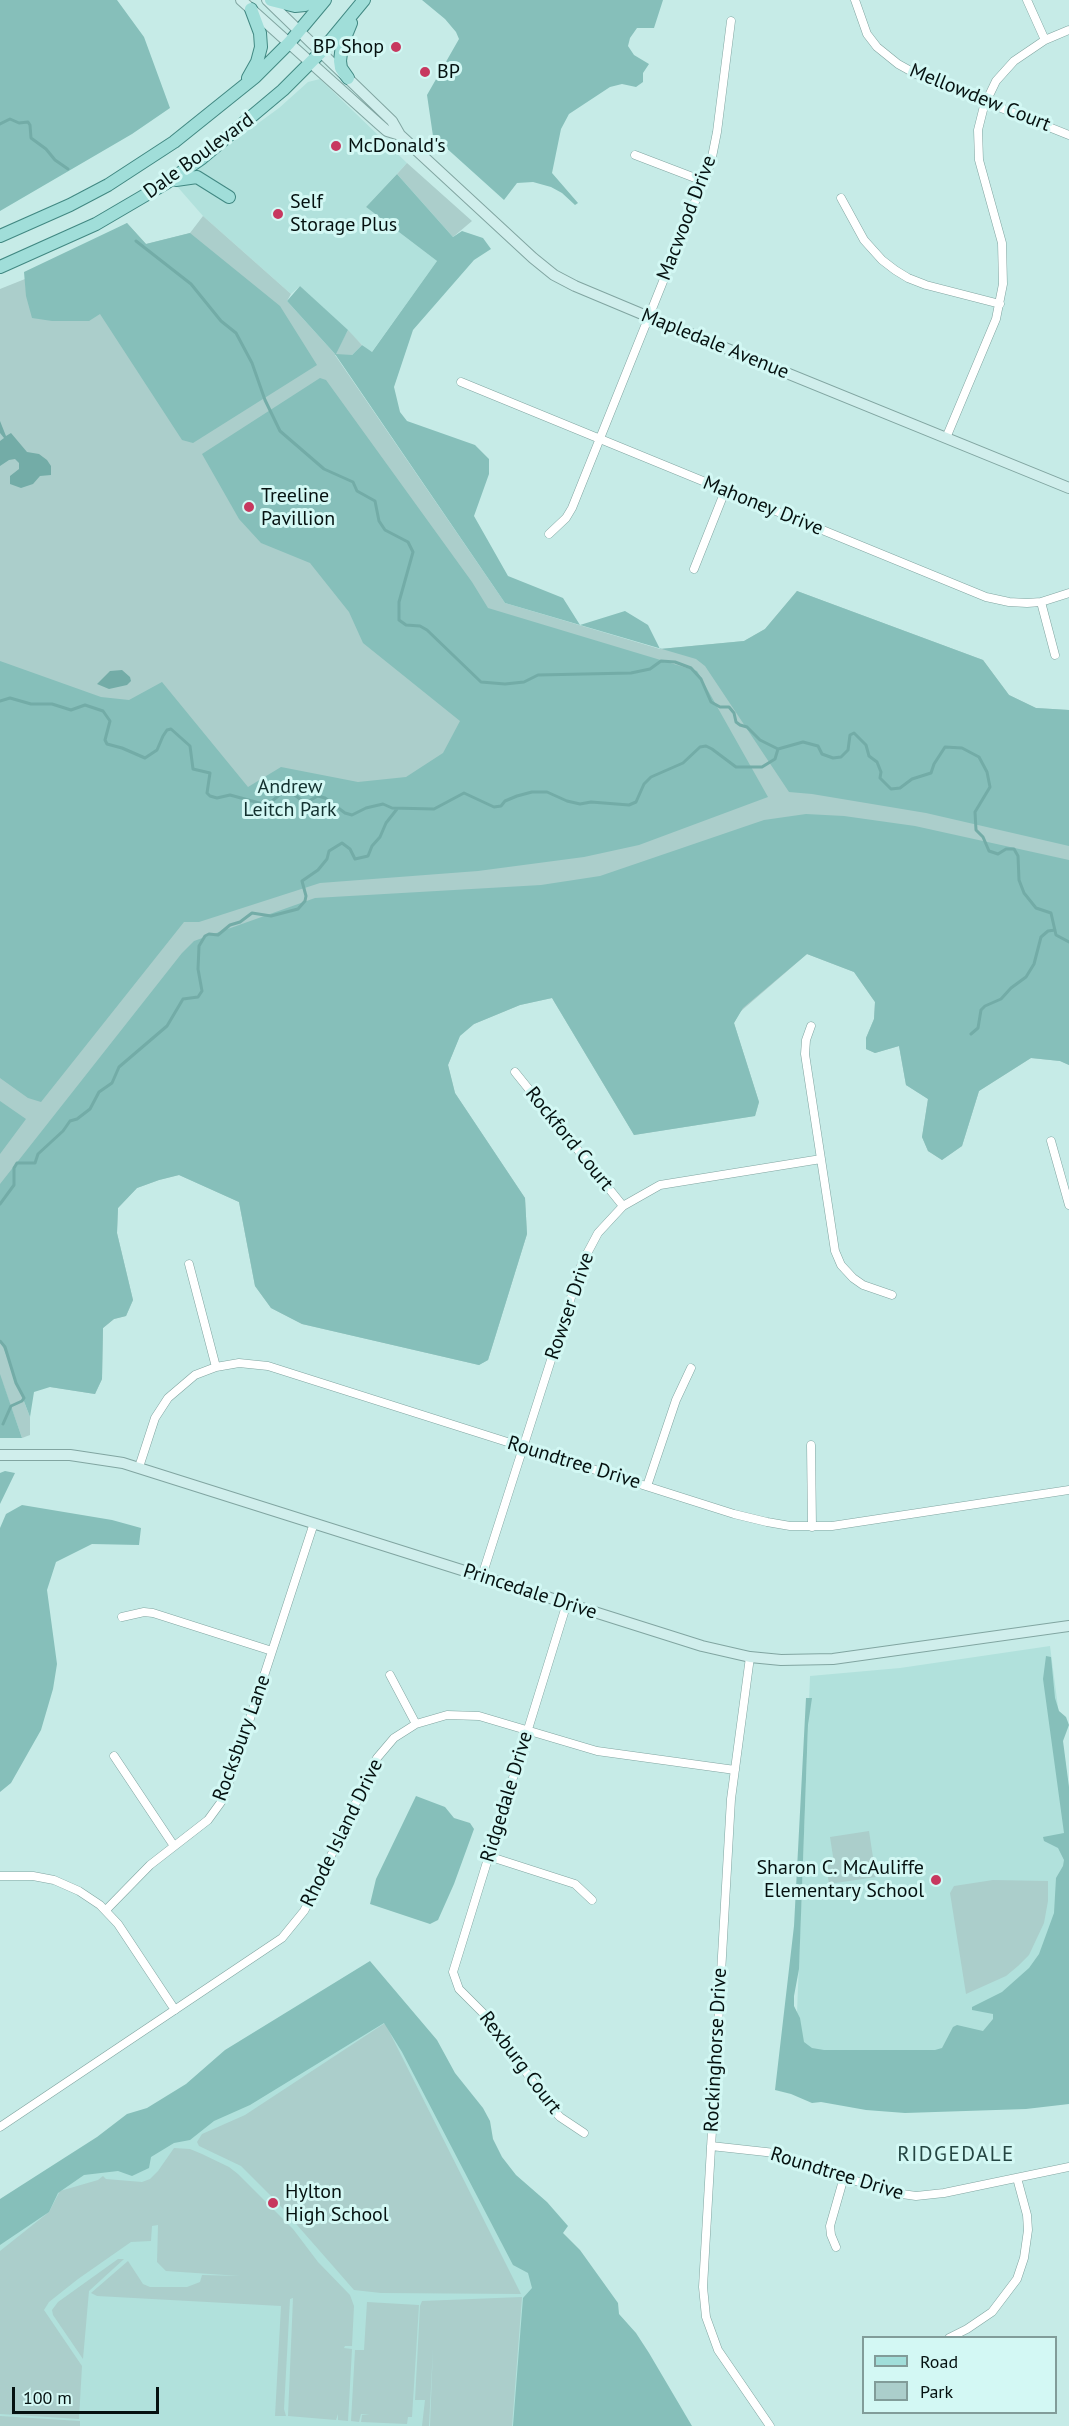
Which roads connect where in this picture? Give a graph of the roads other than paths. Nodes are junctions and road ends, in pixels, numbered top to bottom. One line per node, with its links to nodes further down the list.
1 (241, 0): 8 (street, Mapledale Avenue)
2 (269, 0): 3 (main road); 12 (street, Mapledale Avenue)
3 (314, 0)
4 (325, 0): 12 (main road, Dale Boulevard)
5 (364, 0): 9 (main road, Dale Boulevard)
6 (855, 0): 19 (street, Mellowdew Court)
7 (1027, 0): 13 (street)
8 (251, 9): 14 (street, Mapledale Avenue); 18 (main road)
9 (355, 12): 15 (main road, Dale Boulevard); 17 (main road)
10 (731, 21): 23 (street, Macwood Drive)
11 (1069, 30): 13 (street)
12 (300, 31): 14 (main road, Dale Boulevard); 15 (street, Mapledale Avenue)
13 (1045, 40): 19 (street)
14 (289, 44): 16 (street, Mapledale Avenue); 18 (main road, Dale Boulevard)
15 (321, 52): 16 (main road, Dale Boulevard); 17 (street, Mapledale Avenue)
16 (310, 63): 20 (street, Mapledale Avenue); 24 (main road, Dale Boulevard)
17 (348, 78): 20 (street, Mapledale Avenue)
18 (242, 88): 27 (main road, Dale Boulevard)
19 (985, 101): 21 (street, Mellowdew Court); 29 (street)
20 (400, 135): 30 (street, Mapledale Avenue)
21 (1069, 135)
22 (635, 155): 23 (street)
23 (703, 181): 30 (street, Macwood Drive)
24 (166, 183): 25 (main road); 28 (main road, Dale Boulevard)
25 (229, 197)
26 (842, 198): 29 (street)
27 (0, 236)
28 (0, 267)
29 (1000, 304): 32 (street)
30 (649, 317): 32 (street, Mapledale Avenue); 33 (street, Macwood Drive)
31 (461, 382): 33 (street, Mahoney Drive)
32 (946, 438): 34 (street, Mapledale Avenue)
33 (600, 439): 35 (street, Mahoney Drive); 36 (street, Macwood Drive)
34 (1069, 488)
35 (725, 490): 37 (street); 39 (street, Mahoney Drive)
36 (549, 534)
37 (694, 569)
38 (1069, 593): 39 (street, Mahoney Drive)
39 (1041, 602): 40 (street)
40 (1055, 655)
41 (811, 1026): 44 (street)
42 (515, 1072): 46 (street, Rockford Court)
43 (1051, 1141): 45 (street)
44 (821, 1159): 46 (street, Rowser Drive); 48 (street)
45 (1069, 1205)
46 (623, 1206): 52 (street, Rowser Drive)
47 (189, 1264): 49 (street)
48 (892, 1295)
49 (216, 1367): 52 (street, Roundtree Drive); 54 (street, Roundtree Drive)
50 (691, 1368): 55 (street)
51 (811, 1445): 58 (street)
52 (523, 1448): 55 (street, Roundtree Drive); 59 (street, Rowser Drive)
53 (0, 1455): 54 (street, Princedale Drive)
54 (139, 1467): 57 (street, Princedale Drive)
55 (647, 1486): 58 (street, Roundtree Drive)
56 (1069, 1490): 58 (street, Roundtree Drive)
57 (314, 1523): 59 (street, Princedale Drive); 63 (street, Rocksbury Lane)
58 (812, 1527)
59 (482, 1576): 60 (street, Princedale Drive)
60 (567, 1603): 64 (street, Princedale Drive); 67 (street, Ridgedale Drive)
61 (122, 1617): 63 (street)
62 (1069, 1626): 64 (street, Princedale Drive)
63 (273, 1652): 70 (street, Rocksbury Lane)
64 (750, 1657): 69 (street, Rockinghorse Drive)
65 (390, 1675): 66 (street)
66 (416, 1724): 67 (street, Rhode Island Drive); 76 (street, Rhode Island Drive)
67 (527, 1731): 69 (street, Rhode Island Drive); 71 (street, Ridgedale Drive)
68 (114, 1756): 70 (street)
69 (735, 1770): 79 (street, Rockinghorse Drive)
70 (174, 1846): 74 (street, Rocksbury Lane)
71 (488, 1856): 73 (street); 75 (street, Ridgedale Drive)
72 (0, 1876): 74 (street)
73 (592, 1900)
74 (106, 1910): 76 (street)
75 (459, 1989): 78 (street, Rexburg Court)
76 (175, 2010): 77 (street, Rhode Island Drive)
77 (0, 2127)
78 (584, 2133)
79 (711, 2146): 81 (street, Roundtree Drive); 85 (street, Rockinghorse Drive)
80 (1069, 2167): 82 (street, Roundtree Drive)
81 (844, 2177): 82 (street, Roundtree Drive); 83 (street)
82 (1017, 2178): 84 (street)
83 (836, 2247)
84 (951, 2336)
85 (770, 2426)

